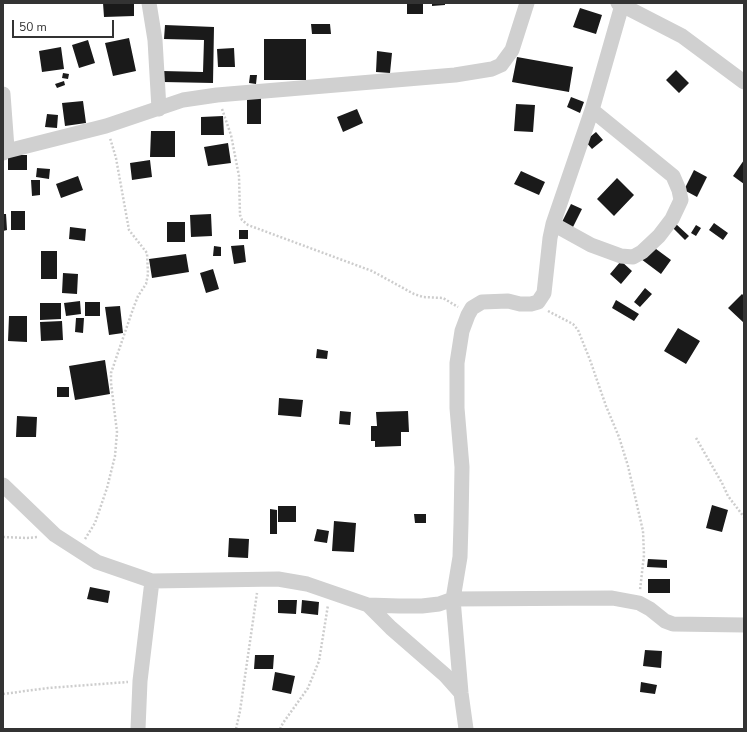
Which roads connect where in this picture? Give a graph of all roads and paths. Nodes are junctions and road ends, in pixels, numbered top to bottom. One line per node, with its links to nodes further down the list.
1 (149, 3): 7 (street)
2 (527, 3): 6 (street)
3 (620, 4): 4 (street); 8 (street)
4 (744, 82)
5 (3, 94): 10 (street)
6 (218, 95): 7 (street); 13 (path)
7 (159, 109): 9 (street)
8 (592, 110): 11 (street); 11 (street)
9 (106, 126): 10 (street); 19 (path)
10 (3, 153)
11 (553, 224): 12 (street)
12 (531, 304): 13 (street); 24 (path)
13 (468, 315): 23 (street)
14 (696, 438): 16 (path)
15 (3, 485): 17 (street)
16 (744, 517)
17 (55, 535): 18 (path); 19 (street)
18 (3, 537)
19 (78, 550): 21 (street)
20 (259, 580): 21 (street); 22 (street); 31 (path)
21 (152, 581): 27 (street)
22 (330, 592): 25 (street); 32 (path)
23 (454, 599): 24 (street); 25 (street); 28 (street)
24 (639, 603): 26 (street)
25 (368, 605): 28 (street)
26 (744, 625)
27 (140, 681): 29 (path); 30 (street)
28 (461, 693): 33 (street)
29 (3, 694)
30 (138, 729)
31 (236, 729)
32 (280, 729)
33 (466, 729)

